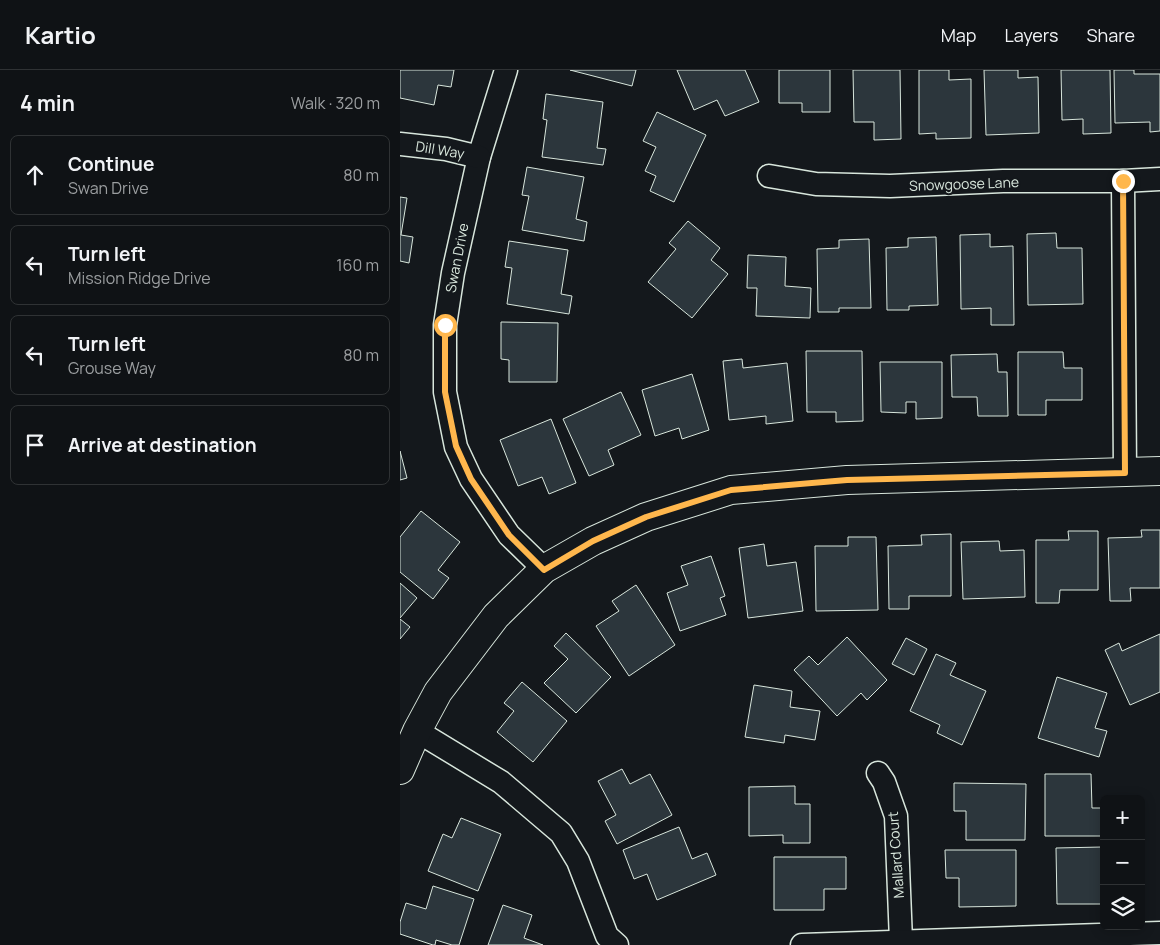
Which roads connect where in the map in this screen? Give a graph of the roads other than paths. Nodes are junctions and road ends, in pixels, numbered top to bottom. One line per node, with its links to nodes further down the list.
1 (506, 70): 3 (street, Swan Drive)
2 (400, 144): 3 (street, Dill Way)
3 (479, 156): 9 (street, Swan Drive)
4 (769, 176): 6 (street, Snowgoose Lane)
5 (1160, 179): 6 (street, Snowgoose Lane)
6 (1123, 181): 8 (street)
7 (1160, 472): 8 (street)
8 (1125, 473): 9 (street)
9 (544, 570): 10 (street)
10 (417, 731): 11 (street); 15 (street)
11 (400, 770)
12 (878, 773): 14 (street, Mallard Court)
13 (1160, 933): 14 (street)
14 (901, 940): 16 (street)
15 (616, 945)
16 (802, 945)

